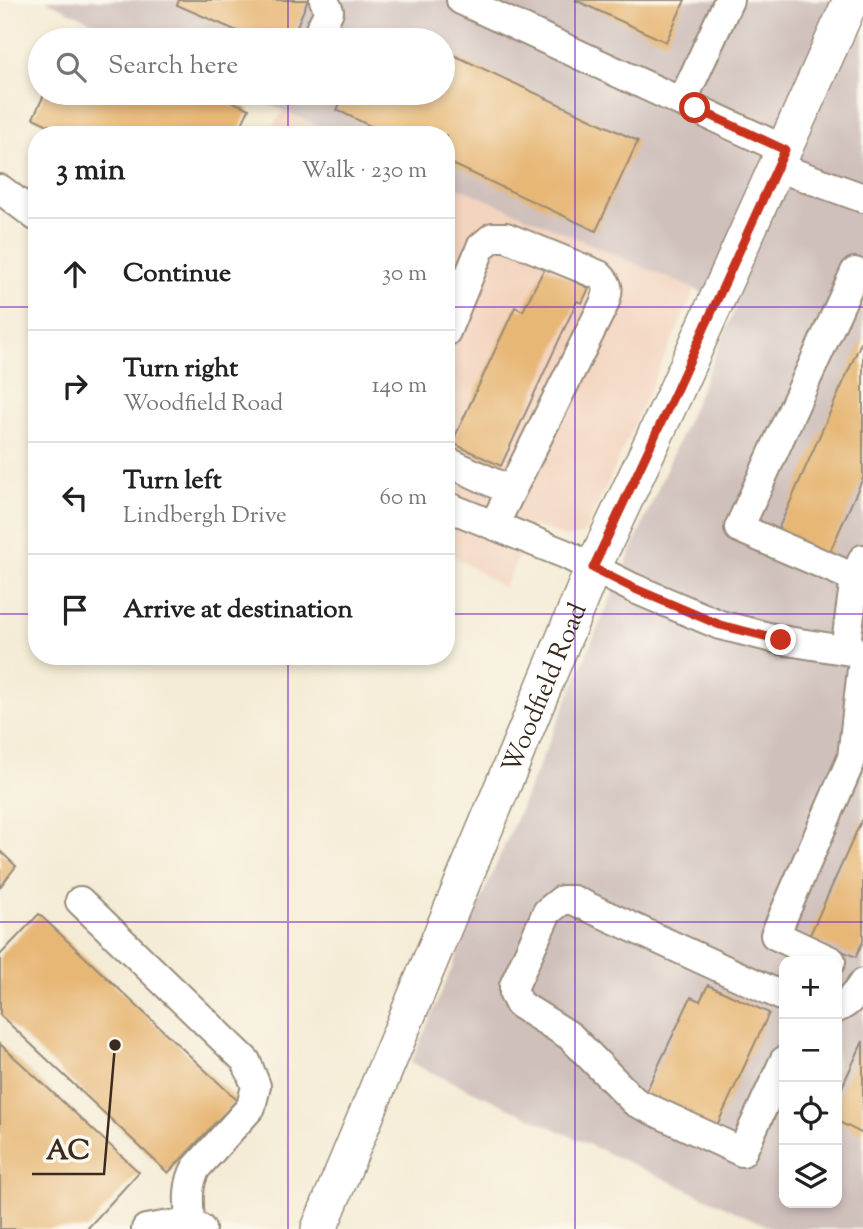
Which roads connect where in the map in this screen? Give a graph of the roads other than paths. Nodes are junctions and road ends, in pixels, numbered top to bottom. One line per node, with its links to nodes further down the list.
1 (324, 0): 5 (street)
2 (461, 0): 6 (street)
3 (729, 0): 6 (street)
4 (851, 0): 7 (main road, Woodfield Road)
5 (321, 28)
6 (682, 102): 7 (street)
7 (781, 158): 9 (street); 17 (main road, Woodfield Road)
8 (0, 189): 10 (street)
9 (863, 198)
10 (28, 210)
11 (863, 276): 18 (street)
12 (455, 310): 14 (street)
13 (455, 465): 14 (street)
14 (511, 491): 16 (street)
15 (455, 510): 16 (street)
16 (494, 525): 17 (street)
17 (593, 568): 19 (street); 29 (main road, Woodfield Road)
18 (860, 572): 19 (street)
19 (857, 654): 21 (street)
20 (80, 901): 28 (street)
21 (820, 956)
22 (842, 966): 23 (street)
23 (863, 976)
24 (863, 983): 26 (street)
25 (779, 995): 27 (street)
26 (842, 1006)
27 (779, 1072)
28 (175, 1227)
29 (319, 1229)

